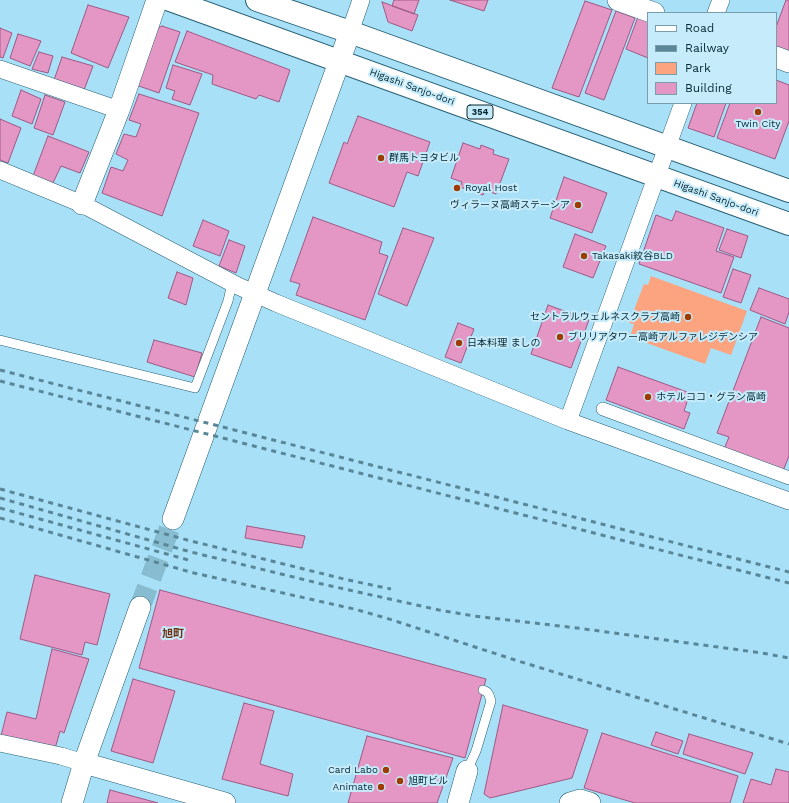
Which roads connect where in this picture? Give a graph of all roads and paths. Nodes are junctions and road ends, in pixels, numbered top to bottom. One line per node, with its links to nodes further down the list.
1 (157, 0): 15 (street)
2 (170, 0): 11 (highway, Higashi Sanjo-dori / 354)
3 (257, 0): 9 (highway)
4 (361, 0): 9 (street)
5 (618, 0): 7 (street)
6 (721, 0): 8 (street)
7 (651, 12)
8 (716, 12)
9 (350, 32): 11 (street); 16 (highway)
10 (777, 57): 12 (street)
11 (340, 61): 18 (highway, Higashi Sanjo-dori / 354); 23 (street)
12 (789, 62)
13 (0, 69): 15 (street)
14 (683, 104): 16 (street)
15 (119, 110): 20 (street)
16 (667, 147): 18 (street); 19 (highway)
17 (0, 170): 20 (street)
18 (657, 176): 21 (highway, Higashi Sanjo-dori / 354); 26 (street)
19 (789, 191)
20 (82, 204): 22 (street)
21 (789, 224)
22 (232, 283): 23 (street); 24 (lane)
23 (255, 294): 26 (street); 29 (street)
24 (0, 340)
25 (603, 409): 27 (street)
26 (568, 422): 28 (street)
27 (789, 478)
28 (789, 501)
29 (173, 519)
30 (140, 607): 33 (street)
31 (483, 690): 34 (lane)
32 (0, 742): 33 (street)
33 (84, 763): 35 (street); 36 (street)
34 (467, 771): 38 (street)
35 (193, 799): 37 (street)
36 (72, 803)
37 (225, 803)
38 (458, 803)
39 (570, 803): 40 (street)
40 (590, 803)

